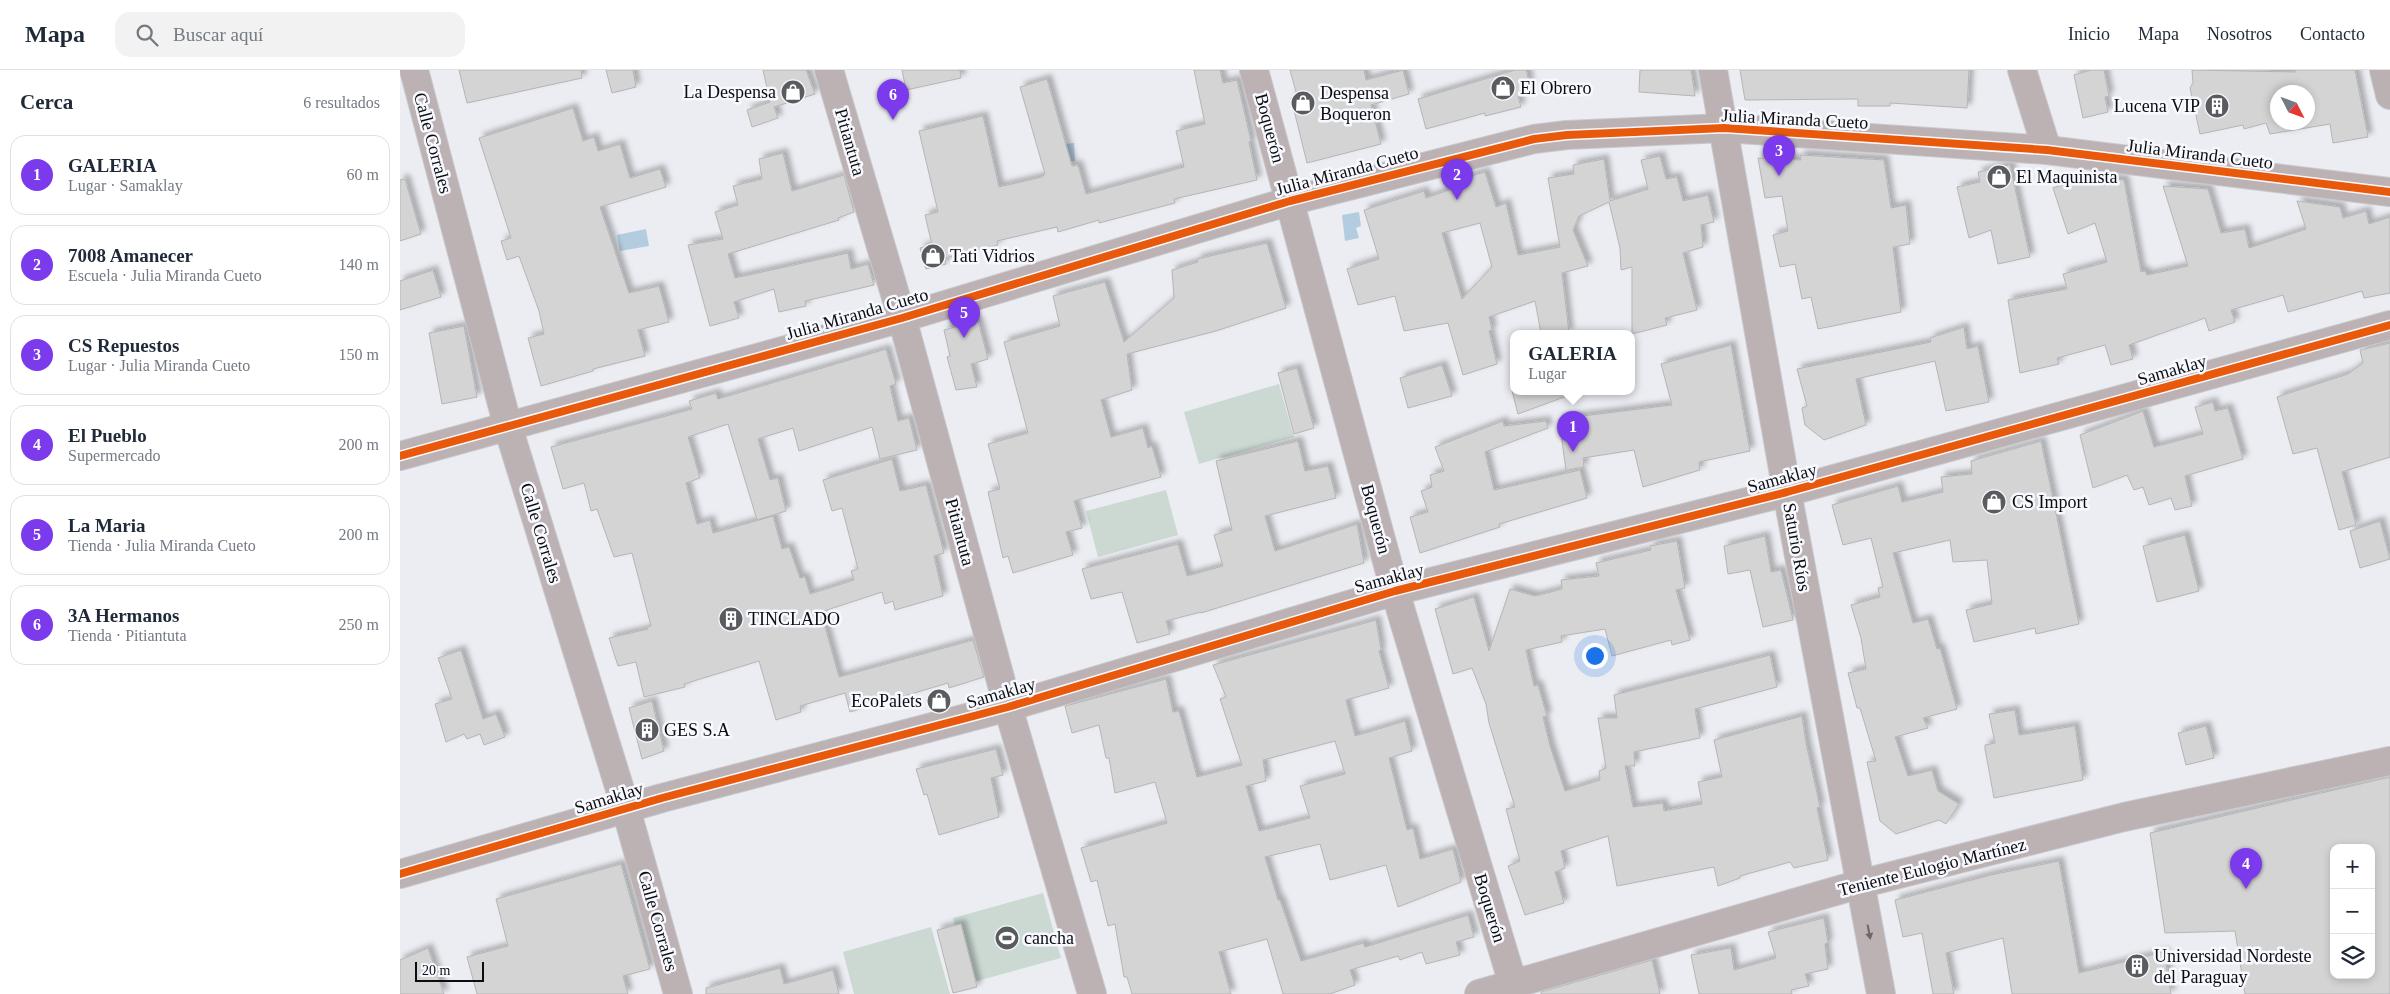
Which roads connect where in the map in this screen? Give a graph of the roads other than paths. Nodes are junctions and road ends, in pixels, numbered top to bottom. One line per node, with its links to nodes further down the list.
1 (414, 70): 14 (street, Calle Corrales)
2 (829, 70): 12 (street, Pitiantuta)
3 (1254, 70): 11 (street, Boquerón)
4 (1713, 70): 8 (street, Saturio Ríos)
5 (2022, 70): 9 (street)
6 (2384, 70): 7 (main road)
7 (2390, 95)
8 (1724, 128): 9 (street, Julia Miranda Cueto); 11 (street, Julia Miranda Cueto); 16 (street, Saturio Ríos)
9 (2047, 150): 10 (street, Julia Miranda Cueto)
10 (2390, 192)
11 (1290, 201): 12 (street, Julia Miranda Cueto); 17 (street, Boquerón)
12 (902, 318): 14 (street, Julia Miranda Cueto); 18 (street, Pitiantuta)
13 (2390, 325): 16 (street, Samaklay)
14 (508, 426): 15 (street, Julia Miranda Cueto); 20 (street, Calle Corrales)
15 (400, 456)
16 (1787, 492): 17 (street, Samaklay); 22 (street, Saturio Ríos)
17 (1395, 591): 18 (street, Samaklay); 23 (street, Boquerón)
18 (1008, 707): 20 (street, Samaklay); 25 (street, Pitiantuta)
19 (2390, 761): 22 (street, Teniente Eulogio Martínez)
20 (626, 809): 21 (street, Samaklay); 24 (street, Calle Corrales)
21 (400, 874)
22 (1860, 884): 23 (street, Teniente Eulogio Martínez); 27 (street, Saturio Ríos, one-way to 27)
23 (1515, 989): 26 (street, Teniente Eulogio Martínez)
24 (678, 994)
25 (1092, 994)
26 (1479, 994)
27 (1881, 994)

